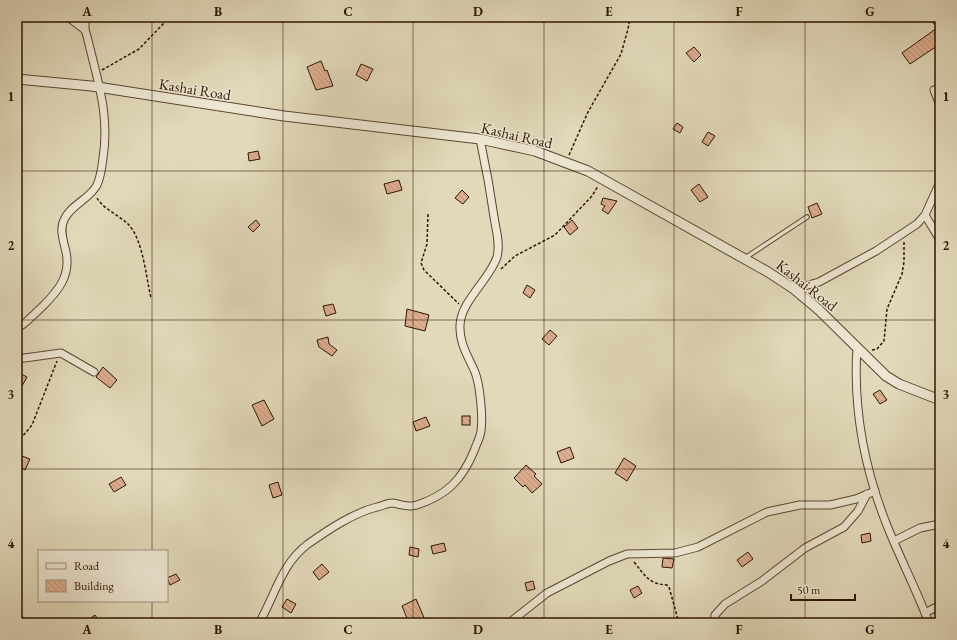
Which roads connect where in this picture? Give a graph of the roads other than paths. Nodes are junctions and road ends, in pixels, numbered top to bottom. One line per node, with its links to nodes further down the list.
1 (68, 17): 3 (street)
2 (85, 17): 3 (street)
3 (85, 30): 5 (street)
4 (17, 79): 5 (street, Kashai Road)
5 (100, 88): 8 (street, Kashai Road); 15 (street)
6 (934, 90): 7 (street)
7 (940, 105)
8 (480, 139): 13 (street, Kashai Road); 28 (street)
9 (940, 182): 10 (street)
10 (925, 215): 12 (street); 14 (street)
11 (807, 217): 13 (lane)
12 (940, 240)
13 (744, 259): 14 (street, Kashai Road)
14 (794, 289): 16 (street, Kashai Road)
15 (22, 325)
16 (860, 349): 19 (street, Kashai Road); 20 (street)
17 (17, 359): 18 (street)
18 (94, 372)
19 (940, 400)
20 (875, 491): 21 (street); 23 (street)
21 (868, 494): 29 (street); 30 (street)
22 (940, 524): 23 (street)
23 (894, 541): 25 (street)
24 (940, 605): 25 (street)
25 (925, 613): 31 (street)
26 (17, 618): 27 (street)
27 (25, 623)
28 (259, 623)
29 (509, 623)
30 (714, 623)
31 (928, 623)

